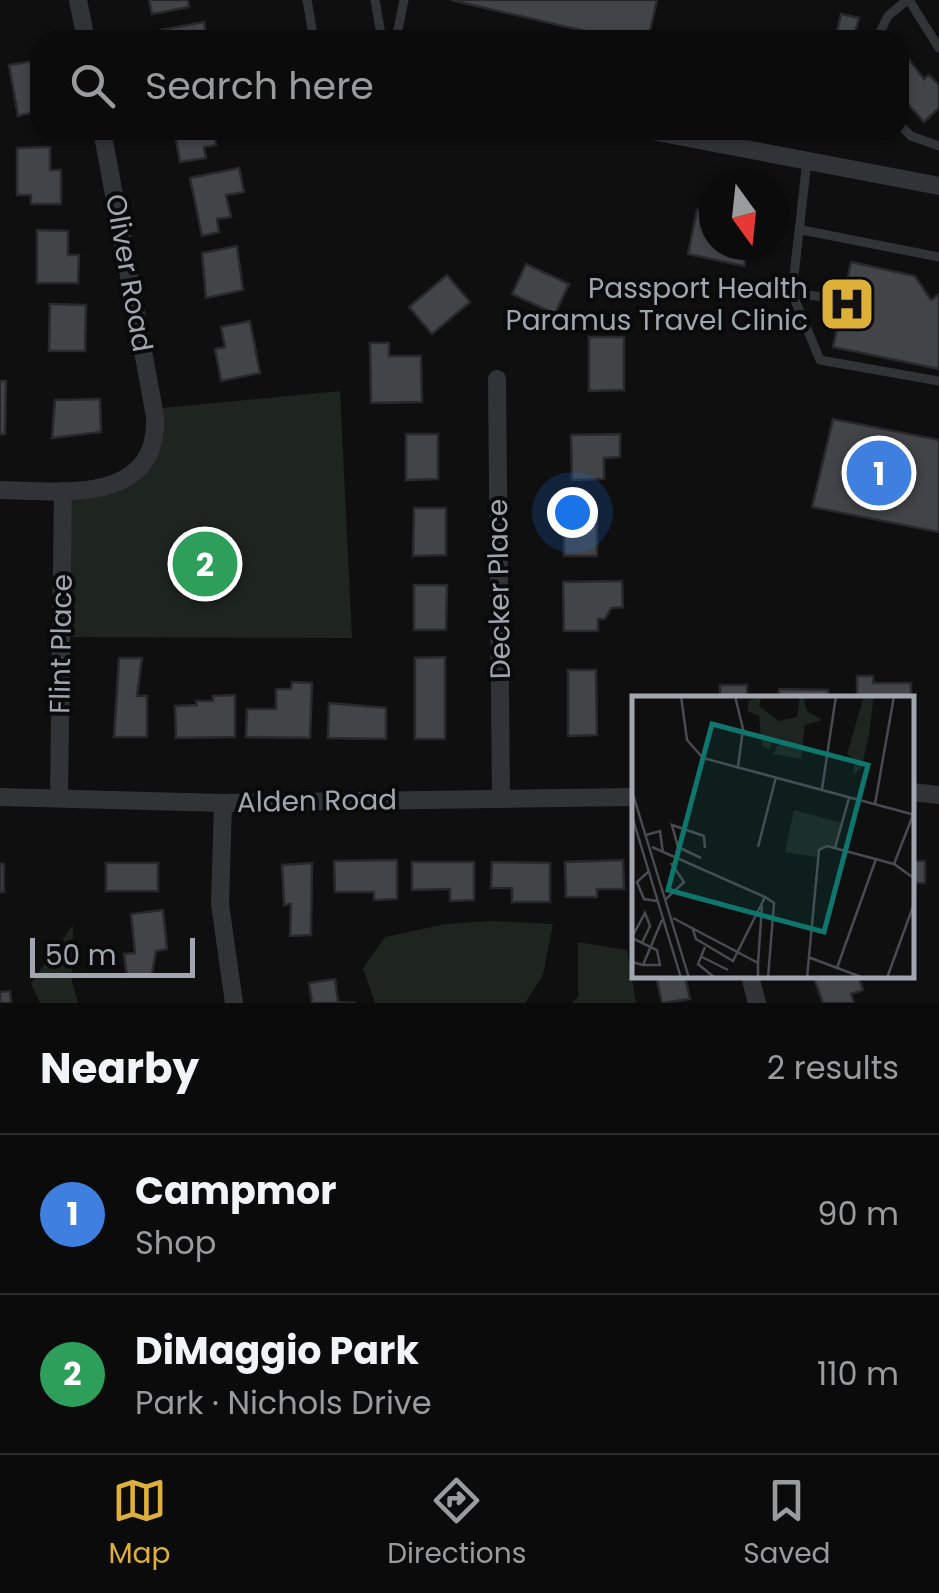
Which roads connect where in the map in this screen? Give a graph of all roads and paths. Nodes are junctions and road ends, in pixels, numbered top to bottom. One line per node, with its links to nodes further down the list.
1 (78, 0): 6 (street)
2 (307, 0): 7 (lane)
3 (374, 0): 8 (lane)
4 (404, 0): 9 (lane)
5 (908, 0): 10 (lane); 11 (lane)
6 (84, 30)
7 (312, 30)
8 (380, 30)
9 (398, 30)
10 (881, 30)
11 (939, 48)
12 (909, 134): 15 (lane)
13 (104, 140): 25 (street, Oliver Road)
14 (700, 140): 16 (street)
15 (939, 146)
16 (807, 160): 17 (street); 18 (lane)
17 (939, 186)
18 (802, 230): 19 (lane); 20 (lane)
19 (939, 257)
20 (792, 292): 21 (lane); 23 (lane)
21 (832, 298)
22 (497, 379): 31 (street, Decker Place)
23 (939, 382)
24 (0, 490): 25 (street)
25 (63, 490): 30 (street, Flint Place)
26 (914, 792): 27 (street)
27 (939, 795)
28 (632, 796): 31 (street, Alden Road)
29 (0, 797): 30 (street, Alden Road)
30 (59, 797): 32 (street, Alden Road)
31 (501, 799): 32 (street, Alden Road)
32 (224, 802): 34 (street)
33 (751, 978): 35 (street)
34 (234, 1003)
35 (757, 1003)

